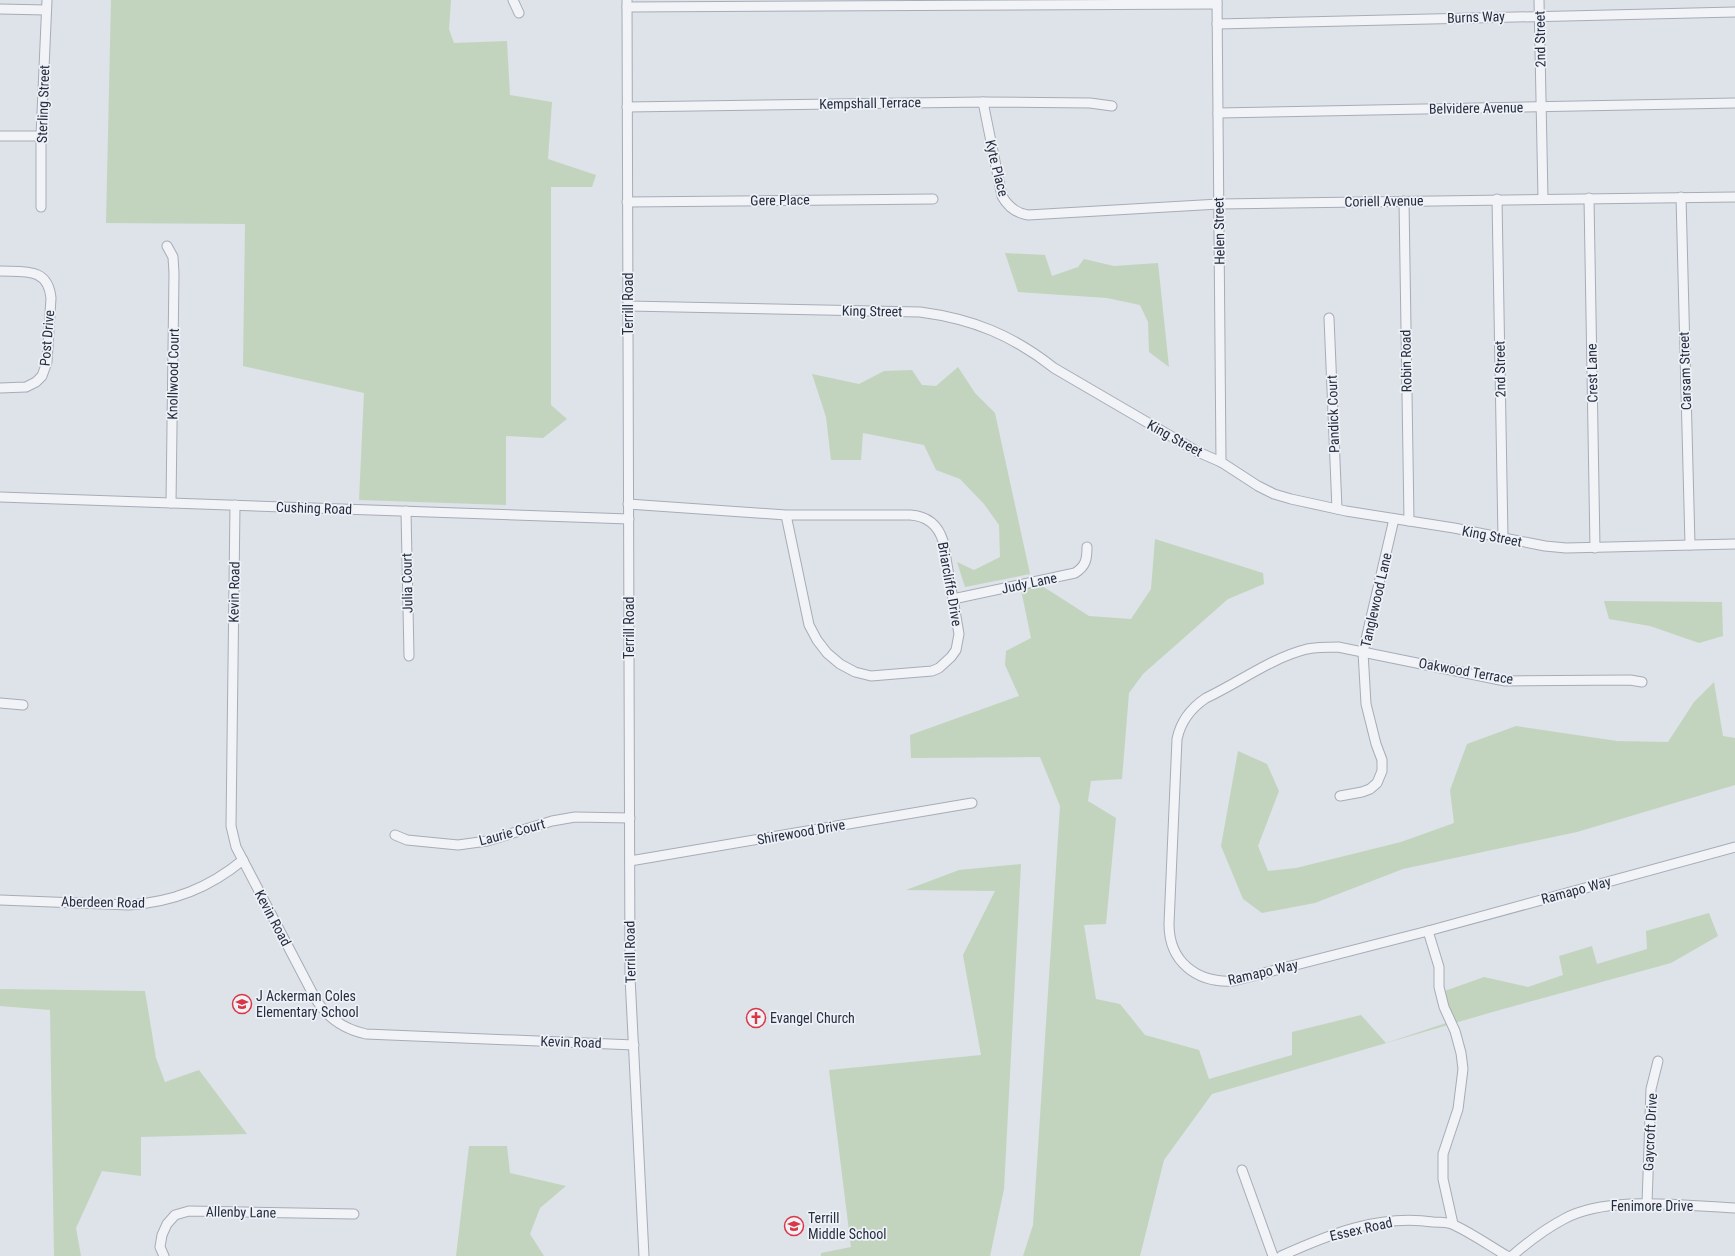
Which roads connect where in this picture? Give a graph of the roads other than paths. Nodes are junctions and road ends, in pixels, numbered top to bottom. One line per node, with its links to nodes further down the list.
1 (47, 0): 7 (street, Sterling Street)
2 (514, 0): 9 (street)
3 (1539, 0): 10 (street, 2nd Street)
4 (1217, 2): 5 (street); 11 (street, Helen Street)
5 (627, 3): 15 (street, Terrill Road)
6 (0, 10): 7 (street)
7 (46, 10): 19 (street, Sterling Street)
8 (1735, 12): 10 (street, Burns Way)
9 (519, 13)
10 (1539, 15): 11 (street, Burns Way); 16 (street, 2nd Street)
11 (1217, 24): 17 (street, Helen Street)
12 (983, 102): 14 (street, Kempshall Terrace); 15 (street, Kempshall Terrace); 30 (street, Kyte Place)
13 (1735, 103): 16 (street, Belvidere Avenue)
14 (1112, 106)
15 (627, 107): 27 (street, Terrill Road)
16 (1541, 107): 17 (street, Belvidere Avenue); 22 (street, 2nd Street)
17 (1218, 113): 28 (street, Helen Street)
18 (0, 136): 19 (street)
19 (41, 136): 29 (street, Sterling Street)
20 (1681, 197): 21 (street, Coriell Avenue); 23 (street, Coriell Avenue); 49 (street, Carsam Street)
21 (1735, 197)
22 (1543, 198): 23 (street, Coriell Avenue); 25 (street, Coriell Avenue)
23 (1589, 198): 51 (street, Crest Lane)
24 (933, 199): 27 (street, Gere Place)
25 (1497, 199): 26 (street, Coriell Avenue); 47 (street, 2nd Street)
26 (1404, 201): 28 (street, Coriell Avenue); 46 (street, Robin Road)
27 (627, 202): 33 (street, Terrill Road)
28 (1218, 204): 30 (street, Coriell Avenue); 36 (street, Helen Street)
29 (41, 207)
30 (1034, 215)
31 (167, 246): 38 (street, Knollwood Court)
32 (0, 272): 35 (street, Post Drive)
33 (628, 306): 36 (street, King Street); 39 (street, Terrill Road)
34 (1329, 318): 41 (street, Pandick Court)
35 (0, 388)
36 (1221, 462): 41 (street, King Street)
37 (0, 497): 38 (street, Cushing Road)
38 (171, 503): 40 (street, Cushing Road)
39 (628, 504): 43 (street, Briarcliffe Drive); 44 (street, Terrill Road)
40 (235, 505): 42 (street, Cushing Road); 63 (street, Kevin Road)
41 (1337, 509): 45 (street, King Street)
42 (406, 511): 44 (street, Cushing Road); 54 (street, Julia Court)
43 (786, 514): 52 (street, Briarcliffe Drive); 52 (street, Briarcliffe Drive)
44 (628, 518): 60 (street, Terrill Road)
45 (1394, 519): 46 (street, King Street); 53 (street, Tanglewood Lane)
46 (1408, 521): 47 (street, King Street)
47 (1503, 538): 51 (street, King Street)
48 (1735, 544): 49 (street, King Street)
49 (1690, 545): 51 (street, King Street)
50 (1086, 546): 52 (street, Judy Lane)
51 (1596, 548)
52 (953, 599)
53 (1363, 652): 55 (street, Oakwood Terrace); 58 (street, Tanglewood Lane); 66 (street, Ramapo Way)
54 (409, 656)
55 (1642, 682)
56 (0, 703): 57 (street)
57 (23, 705)
58 (1340, 796)
59 (972, 803): 64 (street, Shirewood Drive)
60 (630, 818): 61 (street, Laurie Court); 64 (street, Terrill Road)
61 (395, 835)
62 (1735, 847): 66 (street, Ramapo Way)
63 (243, 860): 65 (street, Aberdeen Road); 67 (street, Kevin Road)
64 (630, 861): 67 (street, Terrill Road)
65 (0, 900)
66 (1428, 931): 73 (street)
67 (634, 1045): 75 (street, Terrill Road)
68 (1658, 1061): 70 (street, Gaycroft Drive)
69 (1242, 1170): 76 (street)
70 (1647, 1204): 71 (street, Fenimore Drive); 79 (street, Fenimore Drive)
71 (1735, 1208)
72 (354, 1214): 74 (street, Allenby Lane)
73 (1453, 1224): 77 (street, Essex Road); 78 (street, Essex Road)
74 (164, 1256)
75 (644, 1256)
76 (1273, 1256)
77 (1281, 1256)
78 (1507, 1256)
79 (1512, 1256)

